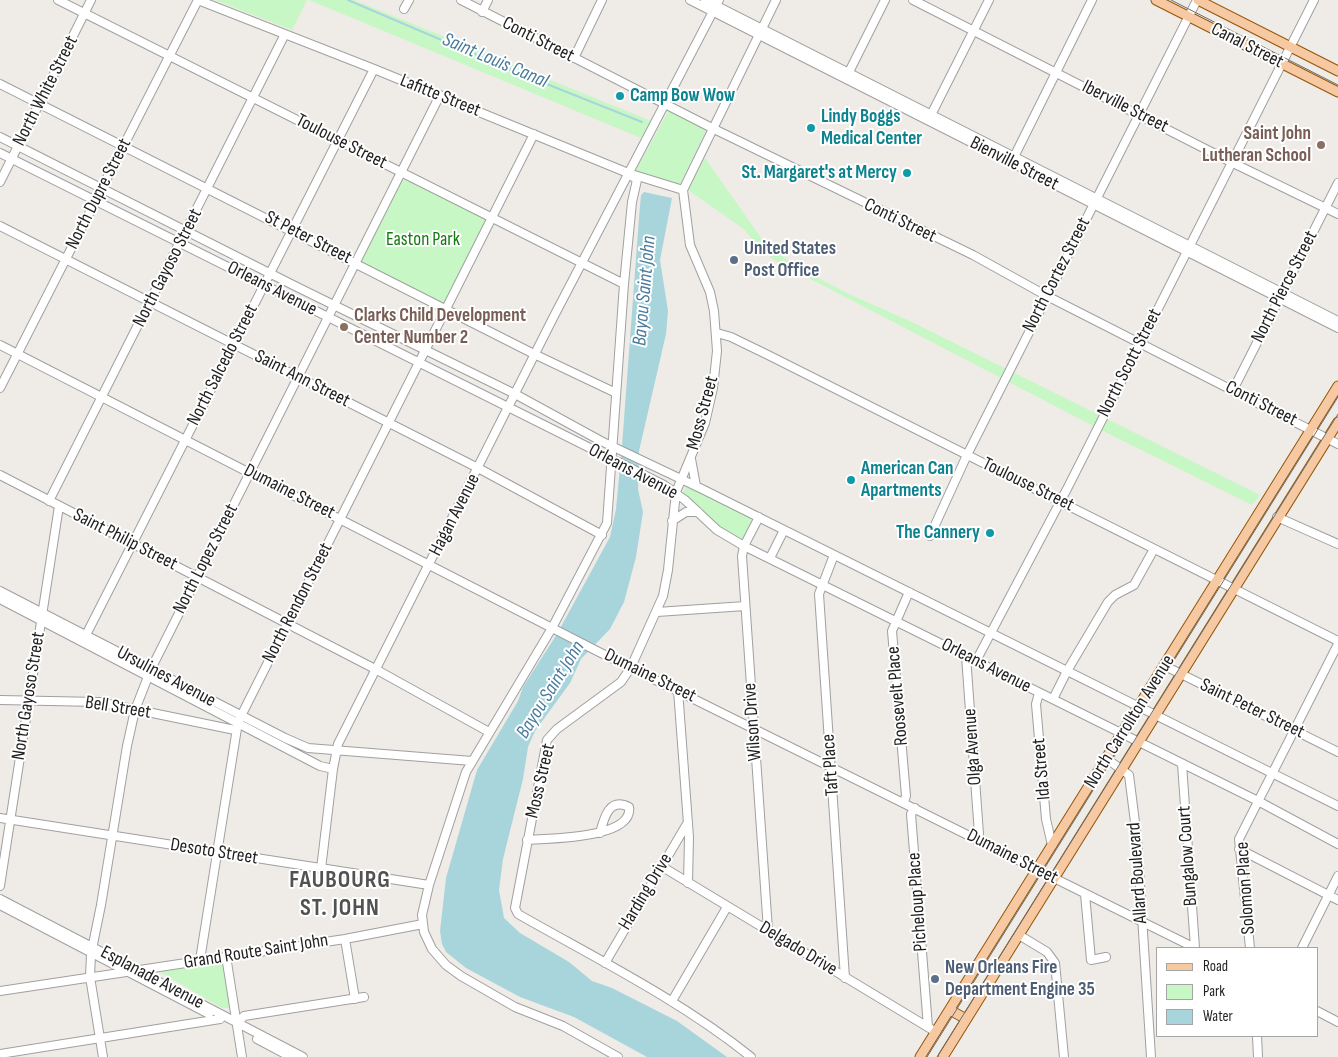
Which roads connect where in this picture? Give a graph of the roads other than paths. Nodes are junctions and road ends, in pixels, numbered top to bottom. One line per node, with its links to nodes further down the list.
1 (58, 0): 21 (street, Toulouse Street)
2 (91, 0): 21 (street, North White Street)
3 (198, 0): 25 (street, Lafitte Street); 27 (street, North Dupre Street)
4 (409, 0): 19 (street)
5 (461, 0): 20 (street, Conti Street)
6 (488, 0): 20 (street)
7 (602, 0): 28 (street)
8 (690, 0): 18 (street, Bienville Street)
9 (705, 0): 18 (street, Bienville Street)
10 (776, 0): 24 (street)
11 (885, 0): 33 (street)
12 (912, 0): 23 (street, Iberville Street)
13 (989, 0): 23 (street)
14 (1092, 0): 32 (street)
15 (1156, 0): 22 (main road, Canal Street)
16 (1197, 0): 22 (street, North Cortez Street); 26 (main road, Canal Street)
17 (1314, 0): 26 (street, North Scott Street)
18 (717, 6): 24 (street, Bienville Street); 38 (street, Hagan Avenue)
19 (404, 9)
20 (482, 12): 28 (street, Conti Street)
21 (85, 13): 27 (street, Toulouse Street); 39 (street, North White Street)
22 (1188, 16): 29 (main road, Canal Street); 40 (street, North Cortez Street)
23 (973, 31): 32 (street, Iberville Street); 41 (street)
24 (760, 32): 33 (street, Bienville Street); 42 (street)
25 (285, 34): 30 (street, Lafitte Street); 37 (street, North Gayoso Street)
26 (1290, 47): 29 (street, North Scott Street); 31 (main road, Canal Street)
27 (169, 56): 37 (street, Toulouse Street); 46 (street, North Dupre Street)
28 (574, 58): 38 (street, Conti Street)
29 (1281, 64): 35 (main road, Canal Street); 51 (street, North Scott Street)
30 (374, 69): 36 (street, Lafitte Street); 45 (street, North Salcedo Street)
31 (1338, 71)
32 (1057, 73): 40 (street, Iberville Street); 50 (street)
33 (847, 75): 41 (street, Bienville Street)
34 (0, 84): 39 (street, St Peter Street)
35 (1338, 92)
36 (440, 96): 43 (street, Lafitte Street); 52 (street, North Lopez Street)
37 (253, 98): 45 (street, Toulouse Street); 56 (street, North Gayoso Street)
38 (667, 103): 42 (street, Conti Street); 53 (street, Hagan Avenue)
39 (40, 104): 46 (street, St Peter Street); 47 (street, North White Street)
40 (1139, 114): 51 (street, Iberville Street); 60 (street, North Cortez Street)
41 (930, 117): 50 (street, Bienville Street)
42 (712, 128): 58 (street); 75 (street, Conti Street)
43 (534, 134): 53 (street, Lafitte Street); 63 (street, North Rendon Street)
44 (0, 137): 47 (street, Orleans Avenue)
45 (337, 140): 52 (street, Toulouse Street); 65 (street, North Salcedo Street)
46 (124, 145): 56 (street, St Peter Street); 57 (street, North Dupre Street)
47 (18, 146): 49 (street, North White Street); 57 (street, Orleans Avenue)
48 (0, 152): 49 (street, Orleans Avenue)
49 (12, 158): 54 (street, North White Street); 59 (street, Orleans Avenue)
50 (1013, 160): 60 (street, Bienville Street)
51 (1231, 162): 61 (street, Iberville Street); 68 (street, North Scott Street)
52 (400, 172): 63 (street, Toulouse Street); 70 (street, North Lopez Street)
53 (628, 173): 58 (street, Lafitte Street); 71 (street, Hagan Avenue); 74 (street)
54 (0, 182)
55 (1338, 183): 61 (street, North Pierce Street)
56 (208, 188): 65 (street, St Peter Street); 66 (street, North Gayoso Street)
57 (101, 189): 59 (street, North Dupre Street); 66 (street, Orleans Avenue)
58 (683, 190): 83 (street, Moss Street)
59 (96, 200): 67 (street, Orleans Avenue); 69 (street, North Dupre Street)
60 (1094, 201): 68 (street, Bienville Street); 75 (street, North Cortez Street)
61 (1326, 207): 62 (street, Iberville Street); 76 (street, North Pierce Street)
62 (1338, 214)
63 (491, 218): 71 (street, Toulouse Street); 79 (street, North Rendon Street)
64 (0, 226): 69 (street, Saint Ann Street)
65 (292, 230): 70 (street, St Peter Street); 72 (street, North Salcedo Street)
66 (186, 232): 67 (street, North Gayoso Street); 72 (street, Orleans Avenue)
67 (180, 243): 73 (street, Orleans Avenue); 77 (street, North Gayoso Street)
68 (1187, 248): 76 (street, Bienville Street); 84 (street, North Scott Street)
69 (66, 259): 77 (street, Saint Ann Street); 88 (street, North Dupre Street)
70 (355, 262): 78 (street, North Lopez Street); 79 (street, St Peter Street)
71 (582, 262): 74 (street, Toulouse Street); 89 (street, Hagan Avenue)
72 (270, 274): 73 (street, North Salcedo Street); 78 (street, Orleans Avenue)
73 (264, 284): 80 (street, Orleans Avenue); 85 (street, North Salcedo Street)
74 (624, 284): 95 (street)
75 (1047, 296): 84 (street, Conti Street); 106 (street, North Cortez Street)
76 (1281, 296): 81 (street, Bienville Street); 82 (street, Bienville Street); 94 (street, North Pierce Street)
77 (150, 302): 85 (street, Saint Ann Street); 97 (street, North Gayoso Street)
78 (333, 306): 80 (street, North Lopez Street); 87 (street, Orleans Avenue)
79 (446, 308): 87 (street, North Rendon Street); 89 (street, St Peter Street)
80 (328, 316): 90 (street, Orleans Avenue); 91 (street, North Lopez Street)
81 (1338, 320)
82 (1338, 328)
83 (717, 333): 106 (street, Toulouse Street); 107 (street, Moss Street)
84 (1140, 343): 94 (street, Conti Street); 116 (street, North Scott Street)
85 (234, 344): 91 (street, Saint Ann Street); 103 (street, North Salcedo Street)
86 (0, 345): 88 (street, Dumaine Street)
87 (424, 350): 90 (street, North Rendon Street); 96 (street, Orleans Avenue)
88 (17, 354): 93 (street, North Dupre Street); 97 (street, Dumaine Street)
89 (534, 354): 95 (street, St Peter Street); 96 (street, Hagan Avenue)
90 (418, 362): 98 (street, Orleans Avenue); 99 (street, North Rendon Street)
91 (298, 376): 99 (street, Saint Ann Street); 110 (street, North Lopez Street)
92 (1338, 386): 101 (main road, North Carrollton Avenue)
93 (0, 388)
94 (1233, 390): 101 (street, Conti Street)
95 (616, 393): 105 (street)
96 (514, 394): 98 (street, Hagan Avenue); 105 (street, Orleans Avenue)
97 (102, 397): 103 (street, Dumaine Street); 115 (street, North Gayoso Street)
98 (508, 406): 108 (street, Orleans Avenue); 109 (street, Hagan Avenue)
99 (388, 422): 109 (street, Saint Ann Street); 121 (street, North Rendon Street)
100 (1338, 422): 102 (main road, North Carrollton Avenue)
101 (1311, 430): 102 (street, Conti Street); 118 (main road, North Carrollton Avenue)
102 (1328, 438): 104 (street, Conti Street); 120 (main road, North Carrollton Avenue)
103 (186, 440): 110 (street, Dumaine Street); 127 (street, North Salcedo Street)
104 (1338, 444)
105 (615, 448): 108 (street); 112 (street, Orleans Avenue)
106 (967, 455): 116 (street, Toulouse Street); 126 (street, North Cortez Street)
107 (691, 458): 112 (street, Moss Street); 113 (street)
108 (614, 461): 114 (street, Orleans Avenue); 125 (street)
109 (478, 468): 125 (street, Saint Ann Street); 133 (street, Hagan Avenue)
110 (250, 472): 121 (street, Dumaine Street); 134 (street, North Lopez Street)
111 (0, 475): 115 (street, Saint Philip Street)
112 (681, 479): 113 (street, Orleans Avenue); 114 (street, Moss Street)
113 (696, 486): 122 (street, Orleans Avenue)
114 (676, 492): 119 (street, Orleans Avenue); 123 (street, Moss Street)
115 (49, 501): 117 (street, Saint Philip Street)
116 (1060, 501): 130 (street, Toulouse Street); 147 (street, North Scott Street)
117 (59, 506): 127 (street, Saint Philip Street); 143 (street, North Gayoso Street)
118 (1263, 508): 120 (main road); 135 (main road, North Carrollton Avenue)
119 (698, 512): 123 (street); 129 (street, Orleans Avenue)
120 (1277, 517): 128 (street); 137 (main road, North Carrollton Avenue)
121 (340, 518): 133 (street, Dumaine Street); 145 (street, North Rendon Street)
122 (759, 518): 124 (street, Orleans Avenue); 129 (street, Wilson Drive)
123 (672, 521): 142 (street, Moss Street)
124 (784, 530): 131 (street, Orleans Avenue); 132 (street)
125 (602, 535): 146 (street)
126 (930, 536)
127 (133, 544): 134 (street, Saint Philip Street); 148 (street, North Salcedo Street)
128 (1338, 544)
129 (744, 546): 132 (street, Orleans Avenue); 141 (street, Wilson Drive)
130 (1154, 548): 135 (street, Toulouse Street); 155 (street)
131 (834, 555): 136 (street, Taft Place); 139 (street, Orleans Avenue)
132 (770, 558): 136 (street, Orleans Avenue)
133 (430, 564): 146 (street, Dumaine Street); 154 (street, Hagan Avenue)
134 (197, 577): 145 (street, Saint Philip Street); 156 (street, North Lopez Street)
135 (1218, 580): 137 (street, Toulouse Street); 152 (main road, North Carrollton Avenue)
136 (821, 584): 144 (street, Orleans Avenue); 178 (street, Taft Place)
137 (1236, 589): 149 (street, Toulouse Street); 157 (main road, North Carrollton Avenue)
138 (0, 590): 143 (street, Ursulines Avenue)
139 (909, 592): 144 (street, Roosevelt Place); 147 (street, Orleans Avenue)
140 (0, 599): 143 (street, Ursulines Avenue)
141 (746, 606): 142 (street); 167 (street, Wilson Drive)
142 (657, 612): 153 (street, Moss Street)
143 (41, 616): 148 (street, Ursulines Avenue); 156 (street, Ursulines Avenue); 161 (street, North Gayoso Street)
144 (895, 620): 150 (street, Orleans Avenue); 183 (street, Roosevelt Place)
145 (287, 624): 154 (street, Saint Philip Street); 166 (street, North Rendon Street)
146 (555, 629): 153 (street, Dumaine Street); 170 (street)
147 (990, 632): 151 (street, North Scott Street); 155 (street, Orleans Avenue)
148 (86, 635): 156 (street, Ursulines Avenue)
149 (1338, 642): 169 (street, Solomon Place)
150 (966, 656): 151 (street, Orleans Avenue); 191 (street, Olga Avenue)
151 (976, 661): 159 (street, Orleans Avenue)
152 (1165, 666): 157 (street, Saint Peter Street); 163 (main road, North Carrollton Avenue)
153 (631, 667): 158 (street, Dumaine Street); 192 (street, Moss Street)
154 (377, 670): 170 (street, Saint Philip Street); 173 (street, Hagan Avenue)
155 (1067, 671): 162 (street); 163 (street, Orleans Avenue)
156 (149, 672): 164 (street, North Lopez Street); 166 (street, Ursulines Avenue)
157 (1182, 675): 165 (main road, North Carrollton Avenue); 169 (street, Saint Peter Street)
158 (678, 690): 167 (street, Dumaine Street); 188 (street, Harding Drive)
159 (1039, 692): 162 (street, Orleans Avenue); 194 (street, Ida Street)
160 (0, 700): 161 (street, Bell Street)
161 (28, 700): 164 (street, Bell Street); 187 (street, North Gayoso Street)
162 (1053, 700): 171 (street, Orleans Avenue)
163 (1140, 707): 165 (street, Orleans Avenue); 171 (main road, North Carrollton Avenue)
164 (135, 710): 168 (street, Bell Street); 190 (street, North Lopez Street)
165 (1157, 716): 172 (main road, North Carrollton Avenue); 181 (street, Orleans Avenue)
166 (240, 719): 168 (street, North Rendon Street); 173 (street, Ursulines Avenue); 179 (street, Ursulines Avenue)
167 (753, 727): 178 (street, Dumaine Street); 213 (street, Wilson Drive)
168 (235, 730): 196 (street, North Rendon Street)
169 (1294, 731): 174 (street, Saint Peter Street); 181 (street, Solomon Place)
170 (489, 732): 176 (street)
171 (1122, 734): 172 (street, Orleans Avenue); 175 (main road, North Carrollton Avenue)
172 (1140, 743): 177 (street, Orleans Avenue); 180 (main road, North Carrollton Avenue)
173 (336, 752): 176 (street); 179 (street, Hagan Avenue)
174 (1338, 752)
175 (1107, 759): 180 (street); 194 (main road, North Carrollton Avenue)
176 (472, 761): 204 (street)
177 (1182, 764): 182 (street, Orleans Avenue); 217 (street, Bungalow Court)
178 (832, 767): 183 (street, Dumaine Street); 228 (street, Taft Place)
179 (332, 769): 198 (street, Hagan Avenue)
180 (1123, 770): 201 (main road, North Carrollton Avenue); 211 (street, Allard Boulevard)
181 (1272, 774): 182 (street, Solomon Place); 184 (street, Orleans Avenue)
182 (1258, 801): 193 (street, Orleans Avenue); 195 (street, Solomon Place)
183 (904, 802): 185 (street, Dumaine Street)
184 (1338, 806)
185 (915, 808): 191 (street, Dumaine Street); 239 (street, Picheloup Place)
186 (0, 818): 187 (street, Desoto Street)
187 (10, 820): 190 (street, Desoto Street); 203 (street, North Gayoso Street)
188 (688, 822): 197 (street, Harding Drive); 202 (street, Harding Drive)
189 (600, 833): 192 (street)
190 (112, 836): 196 (street, Desoto Street); 220 (street, North Lopez Street)
191 (976, 838): 199 (street, Dumaine Street)
192 (527, 840): 224 (street, Moss Street)
193 (1338, 844)
194 (1052, 845): 199 (main road, North Carrollton Avenue)
195 (1239, 850): 206 (street); 218 (street, Solomon Place)
196 (216, 852): 198 (street, Desoto Street); 223 (street, North Rendon Street)
197 (661, 866): 202 (street, Delgado Drive); 224 (street, Harding Drive)
198 (321, 868): 204 (street, Desoto Street)
199 (1037, 870): 201 (street, Dumaine Street); 233 (main road, North Carrollton Avenue)
200 (1338, 876): 206 (street)
201 (1054, 878): 205 (street, Dumaine Street); 214 (main road, North Carrollton Avenue)
202 (688, 883): 210 (street, Delgado Drive)
203 (0, 886)
204 (429, 886): 212 (street)
205 (1085, 894): 211 (street, Dumaine Street); 222 (street)
206 (1328, 896): 208 (street); 219 (street)
207 (0, 900): 220 (street, Esplanade Avenue)
208 (1338, 900)
209 (0, 906): 220 (street, Esplanade Avenue)
210 (727, 907): 213 (street, Delgado Drive); 232 (street)
211 (1142, 923): 216 (street, Dumaine Street); 252 (street, Allard Boulevard)
212 (423, 924): 215 (street, Grand Route Saint John); 248 (street)
213 (768, 930): 228 (street, Delgado Drive)
214 (1019, 935): 236 (main road, North Carrollton Avenue); 251 (street)
215 (345, 939): 221 (street, Grand Route Saint John); 231 (street)
216 (1193, 947)
217 (1195, 947)
218 (1250, 947)
219 (1302, 947)
220 (92, 951): 225 (street, Esplanade Avenue); 226 (street, Esplanade Avenue); 227 (street, North Lopez Street)
221 (226, 956): 223 (street, Grand Route Saint John); 238 (street)
222 (1106, 957)
223 (200, 960): 225 (street, Grand Route Saint John)
224 (604, 963): 232 (street, Moss Street)
225 (140, 971): 226 (street, Grand Route Saint John); 238 (street, Esplanade Avenue)
226 (128, 973): 227 (street, Grand Route Saint John); 235 (street, Esplanade Avenue)
227 (90, 976): 229 (street, Grand Route Saint John); 241 (street, North Lopez Street)
228 (845, 978): 239 (street, Delgado Drive)
229 (0, 991)
230 (364, 997): 231 (street)
231 (355, 999): 238 (street)
232 (672, 1001): 249 (street, Moss Street)
233 (950, 1010): 236 (main road); 239 (main road, North Carrollton Avenue)
234 (1318, 1012): 237 (street)
235 (220, 1019): 238 (street, Esplanade Avenue); 241 (street)
236 (966, 1019): 250 (main road, North Carrollton Avenue)
237 (1338, 1022)
238 (237, 1026): 245 (street); 246 (street, Esplanade Avenue); 247 (street, Esplanade Avenue)
239 (932, 1029): 243 (main road, North Carrollton Avenue)
240 (1257, 1037): 253 (street)
241 (100, 1039): 242 (street); 244 (street, North Lopez Street)
242 (0, 1054)
243 (923, 1056)
244 (102, 1057)
245 (242, 1057)
246 (291, 1057)
247 (304, 1057)
248 (618, 1057)
249 (752, 1057)
250 (943, 1057)
251 (1064, 1057)
252 (1151, 1057)
253 (1258, 1057)

